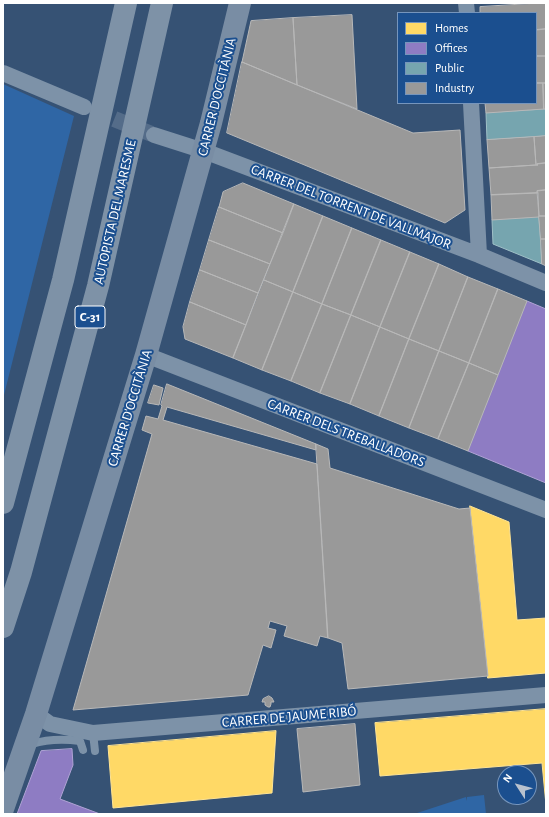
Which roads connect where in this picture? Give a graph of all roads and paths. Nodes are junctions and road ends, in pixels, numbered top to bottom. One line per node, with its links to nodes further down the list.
1 (126, 3): 12 (highway, C-31)
2 (162, 3): 14 (highway, AUTOPISTA DEL MARESME / C-31)
3 (240, 3): 8 (street, CARRER D'OCCITÀNIA)
4 (3, 73): 6 (street)
5 (471, 104): 9 (street)
6 (84, 107)
7 (154, 134): 8 (street, CARRER DEL TORRENT DE VALLMAJOR)
8 (204, 151): 9 (street, CARRER DEL TORRENT DE VALLMAJOR); 11 (street, CARRER D'OCCITÀNIA)
9 (479, 255): 10 (street, CARRER DEL TORRENT DE VALLMAJOR)
10 (546, 283)
11 (146, 355): 13 (street, CARRER DELS TREBALLADORS); 16 (street, CARRER D'OCCITÀNIA)
12 (3, 503)
13 (546, 510)
14 (3, 627)
15 (546, 695): 17 (street, CARRER DE JAUME RIBÓ)
16 (36, 714): 17 (street, CARRER DE JAUME RIBÓ); 20 (street, CARRER D'OCCITÀNIA)
17 (93, 733): 19 (lane)
18 (84, 750): 20 (lane)
19 (95, 751)
20 (12, 785): 21 (street, CARRER D'OCCITÀNIA)
21 (3, 809)

